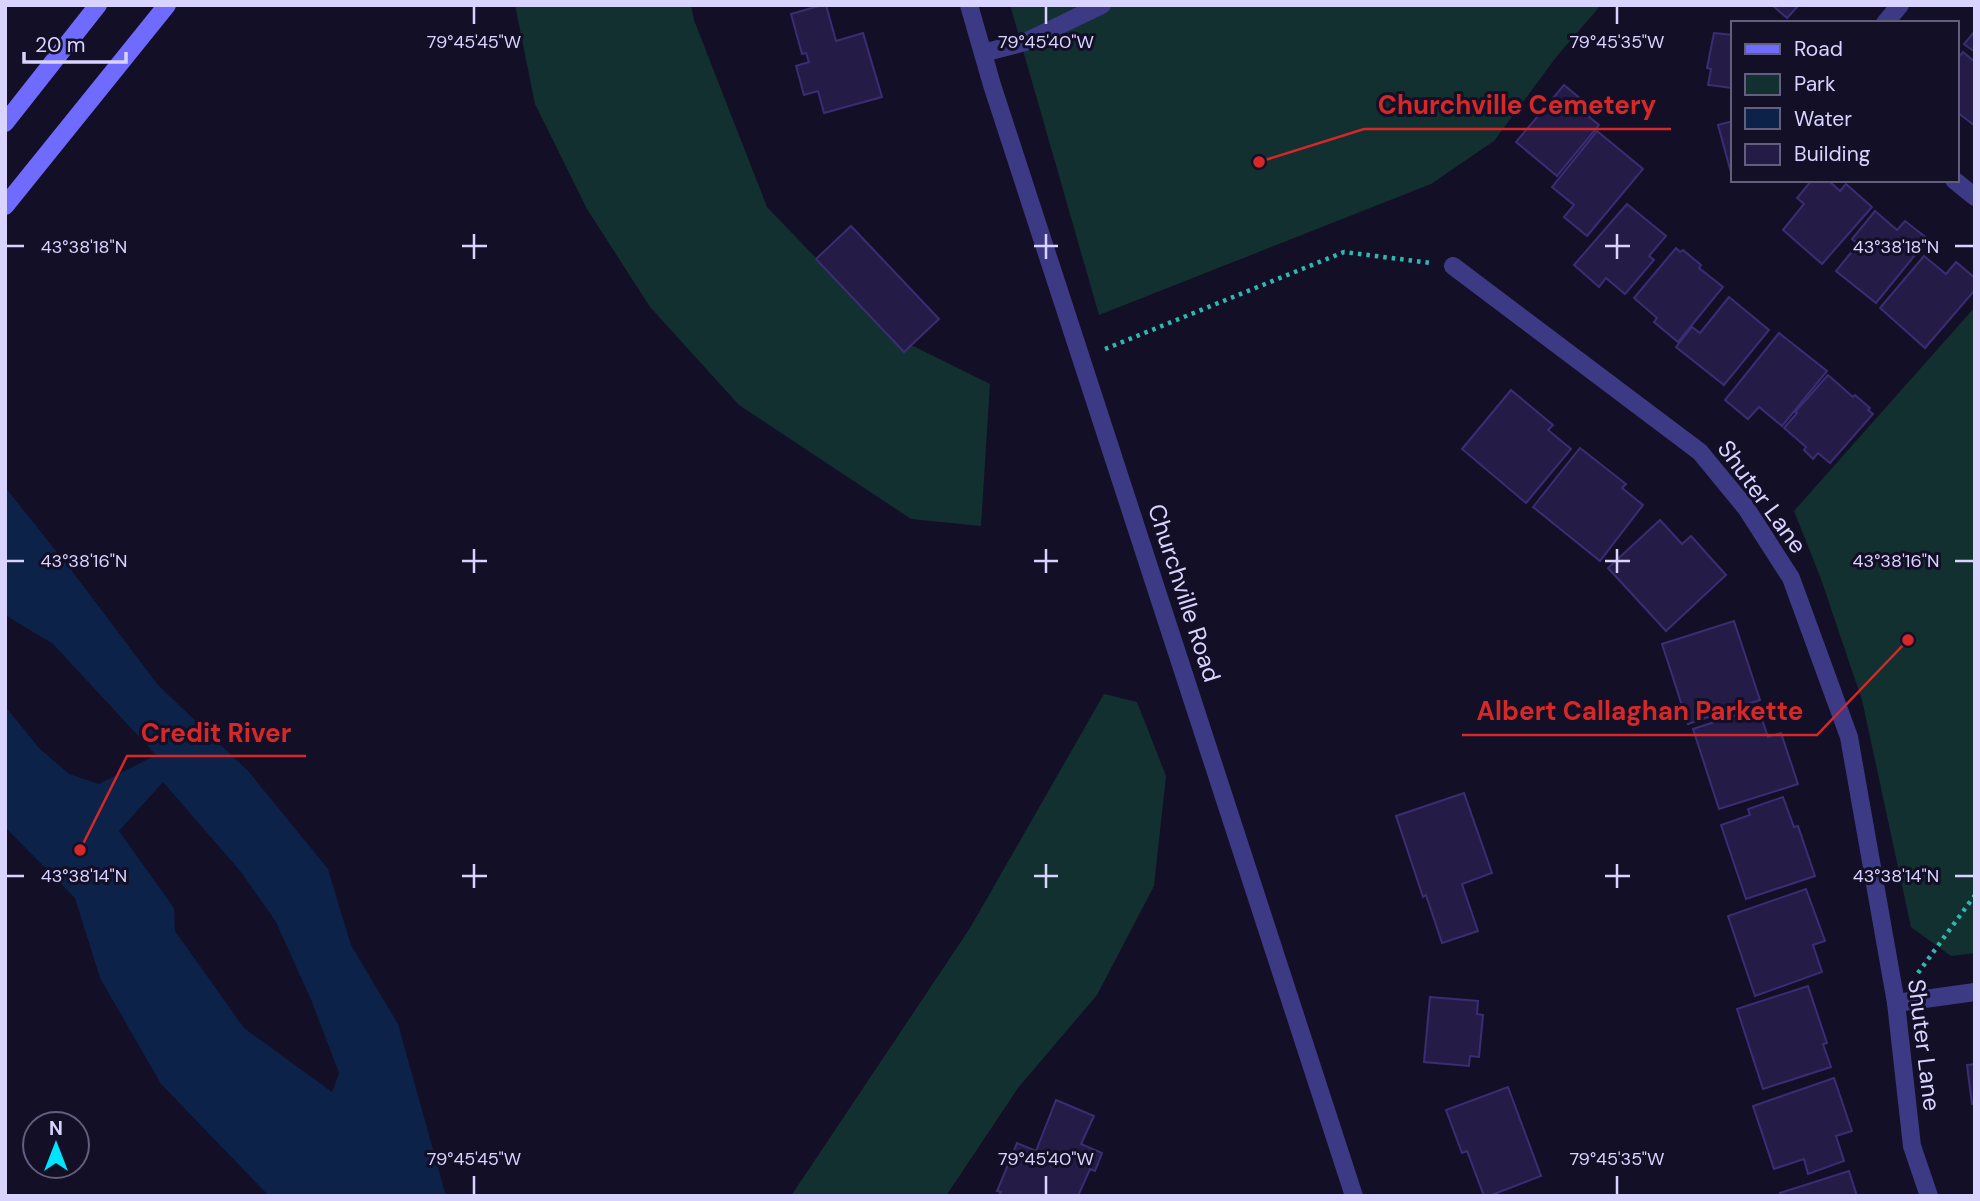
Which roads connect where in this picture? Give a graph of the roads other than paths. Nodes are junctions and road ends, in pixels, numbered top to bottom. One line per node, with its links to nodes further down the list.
1 (98, 5): 8 (main road)
2 (167, 5): 11 (main road)
3 (969, 5): 7 (street, Churchville Road)
4 (1102, 5): 7 (street)
5 (1900, 5): 6 (street)
6 (1887, 21)
7 (983, 53): 15 (street, Churchville Road)
8 (5, 123)
9 (1956, 182): 10 (street)
10 (1975, 197)
11 (5, 206)
12 (1453, 266): 14 (street, Shuter Lane)
13 (1975, 992): 14 (street)
14 (1896, 1003): 16 (street, Shuter Lane)
15 (1354, 1196)
16 (1929, 1196)

